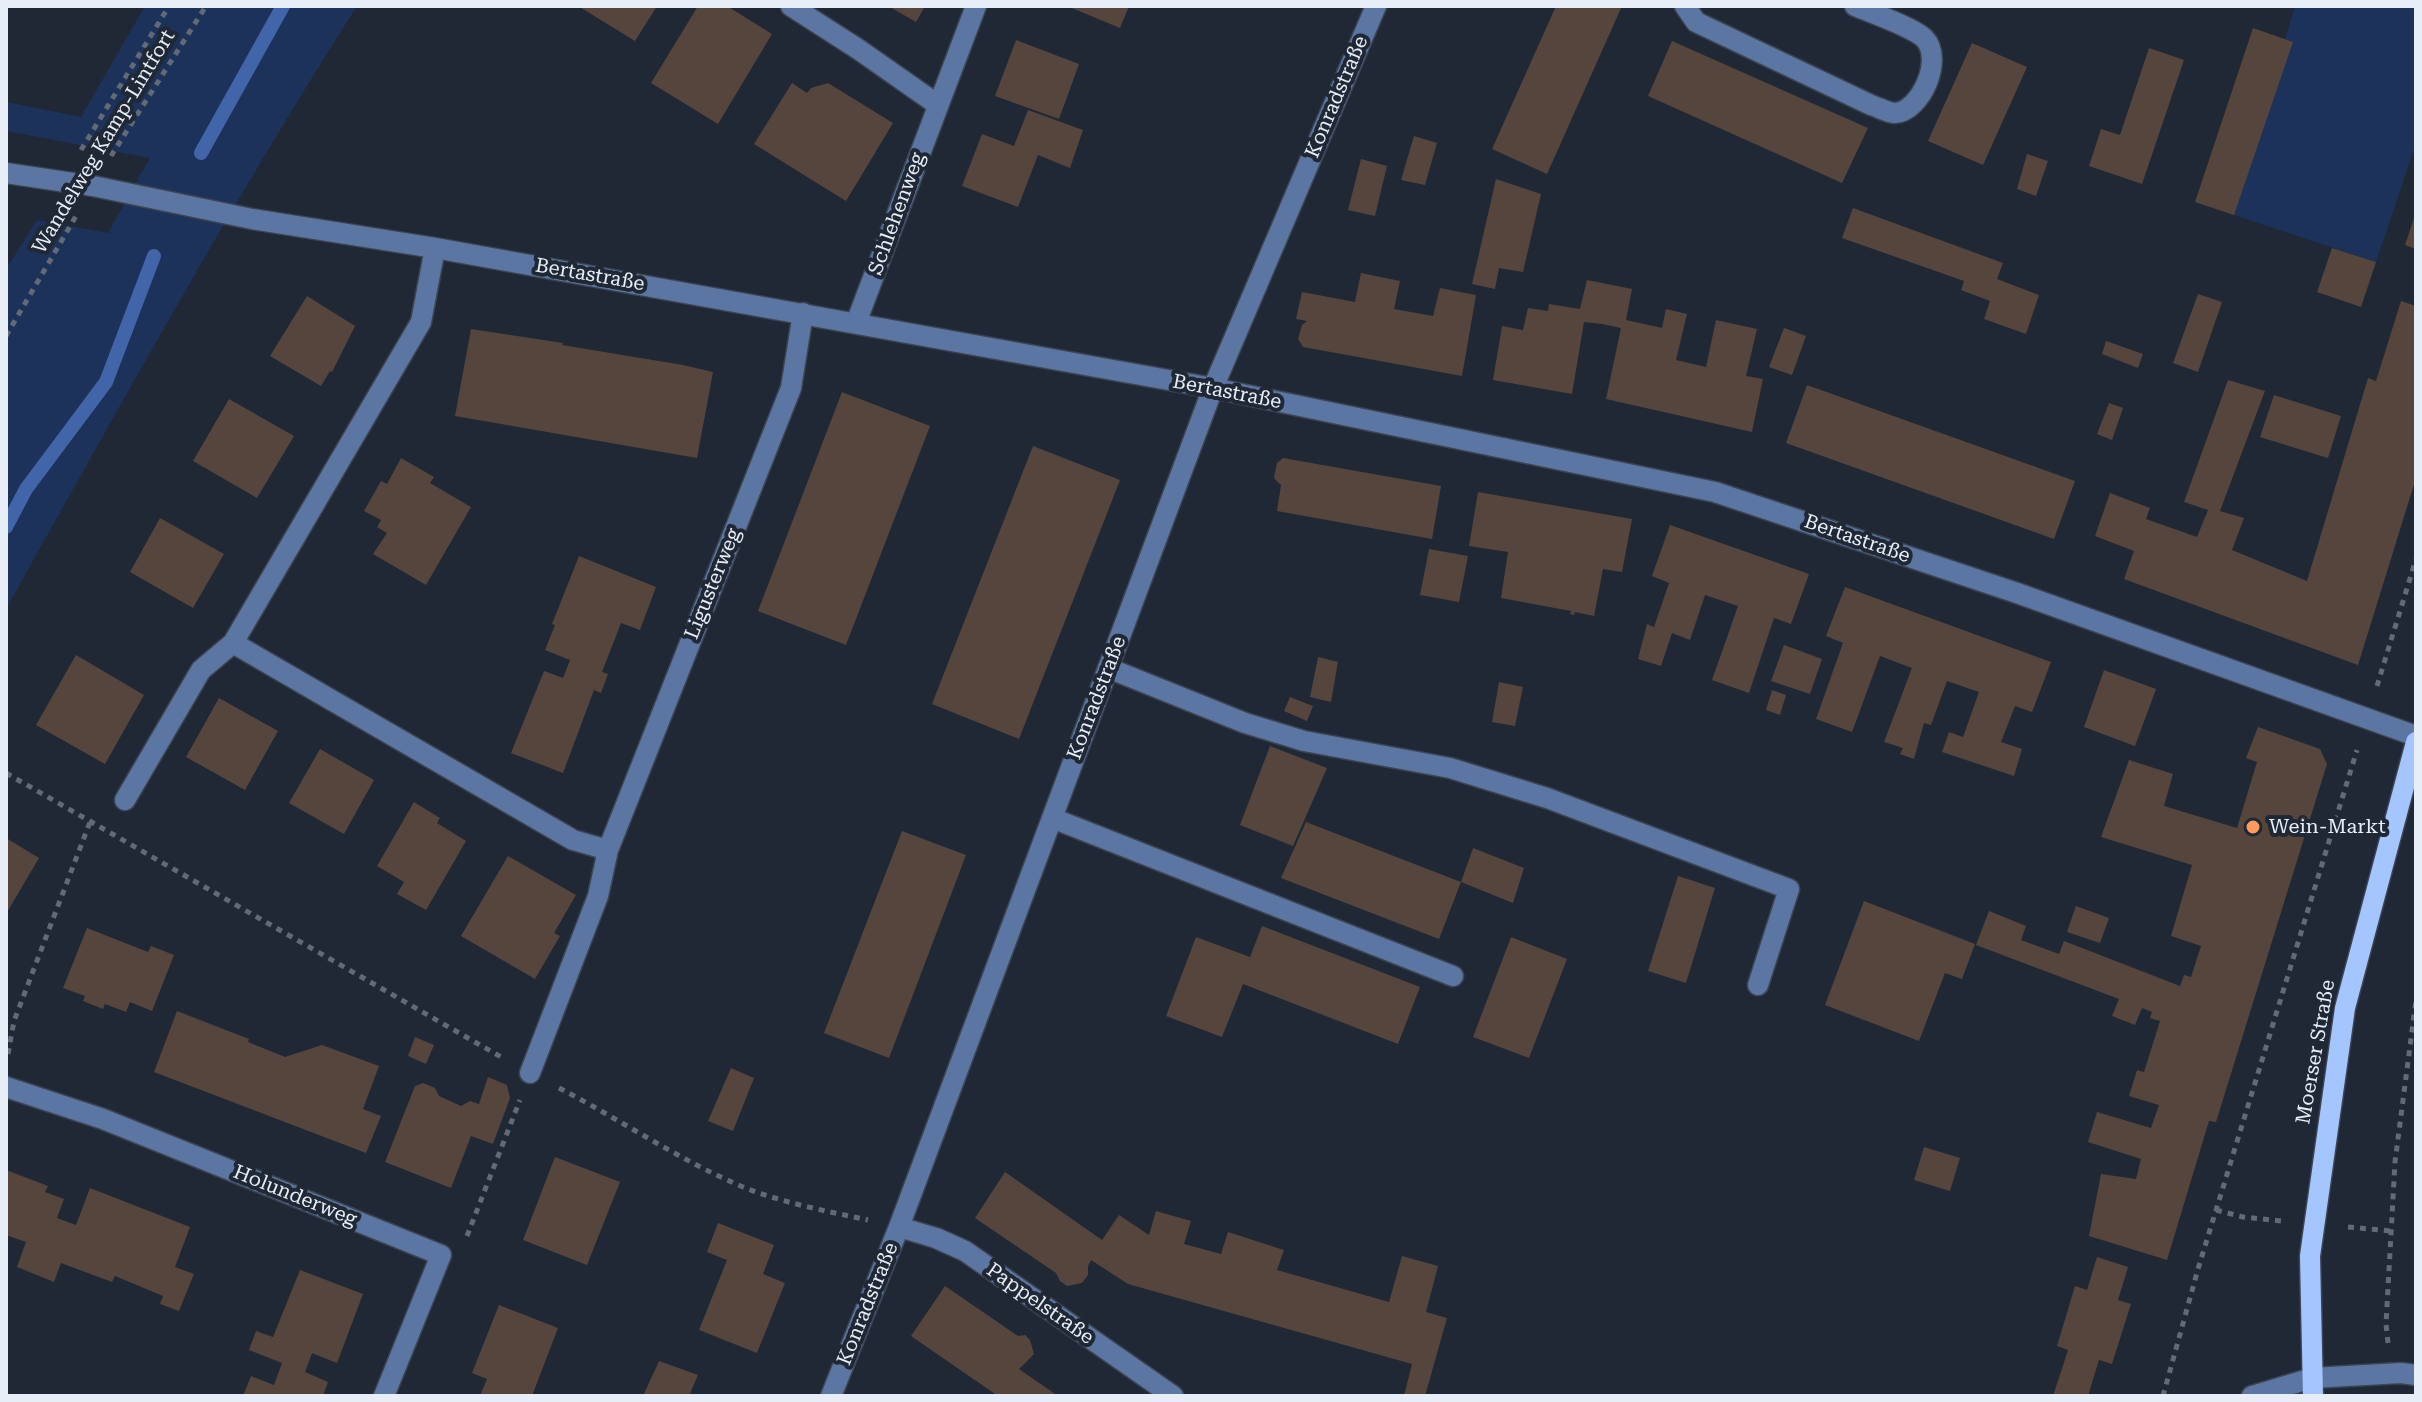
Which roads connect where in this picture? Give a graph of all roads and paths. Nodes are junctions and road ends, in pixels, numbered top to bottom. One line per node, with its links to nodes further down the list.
1 (169, 6): 10 (path, Wandelweg Kamp-Lintfort)
2 (206, 6): 11 (path, Wandelweg Kamp-Lintfort)
3 (791, 6): 8 (street)
4 (976, 6): 8 (street, Schlehenweg)
5 (1376, 6): 16 (street, Konradstraße)
6 (1685, 6): 7 (street)
7 (1855, 6)
8 (938, 105): 14 (street, Schlehenweg)
9 (6, 173): 10 (street, Bertastraße)
10 (61, 182): 11 (street, Bertastraße)
11 (93, 186): 12 (street, Bertastraße); 15 (path, Wandelweg Kamp-Lintfort)
12 (435, 248): 13 (street, Bertastraße); 18 (street)
13 (803, 313): 14 (street, Bertastraße); 26 (street, Ligusterweg)
14 (856, 323): 16 (street, Bertastraße)
15 (6, 336)
16 (1213, 388): 19 (street, Konradstraße); 20 (street, Bertastraße)
17 (2416, 559): 20 (path)
18 (233, 643): 23 (street); 26 (street)
19 (1108, 668): 24 (street, Konradstraße); 28 (street)
20 (2367, 718): 21 (street, Bertastraße); 40 (path)
21 (2416, 739): 36 (main road, Moerser Straße)
22 (6, 773): 25 (path)
23 (125, 800)
24 (1052, 818): 27 (street); 33 (street, Konradstraße)
25 (90, 822): 30 (path); 31 (path)
26 (608, 850): 31 (street, Ligusterweg)
27 (1453, 976)
28 (1758, 985)
29 (2416, 1000): 35 (path)
30 (6, 1064)
31 (530, 1073): 33 (path); 34 (path)
32 (6, 1087): 34 (street, Holunderweg)
33 (899, 1227): 38 (street, Konradstraße); 39 (street, Pappelstraße)
34 (441, 1255): 37 (street)
35 (2408, 1374): 36 (street)
36 (2312, 1387): 41 (street)
37 (384, 1396)
38 (831, 1396)
39 (1173, 1396)
40 (2163, 1396)
41 (2252, 1396)

